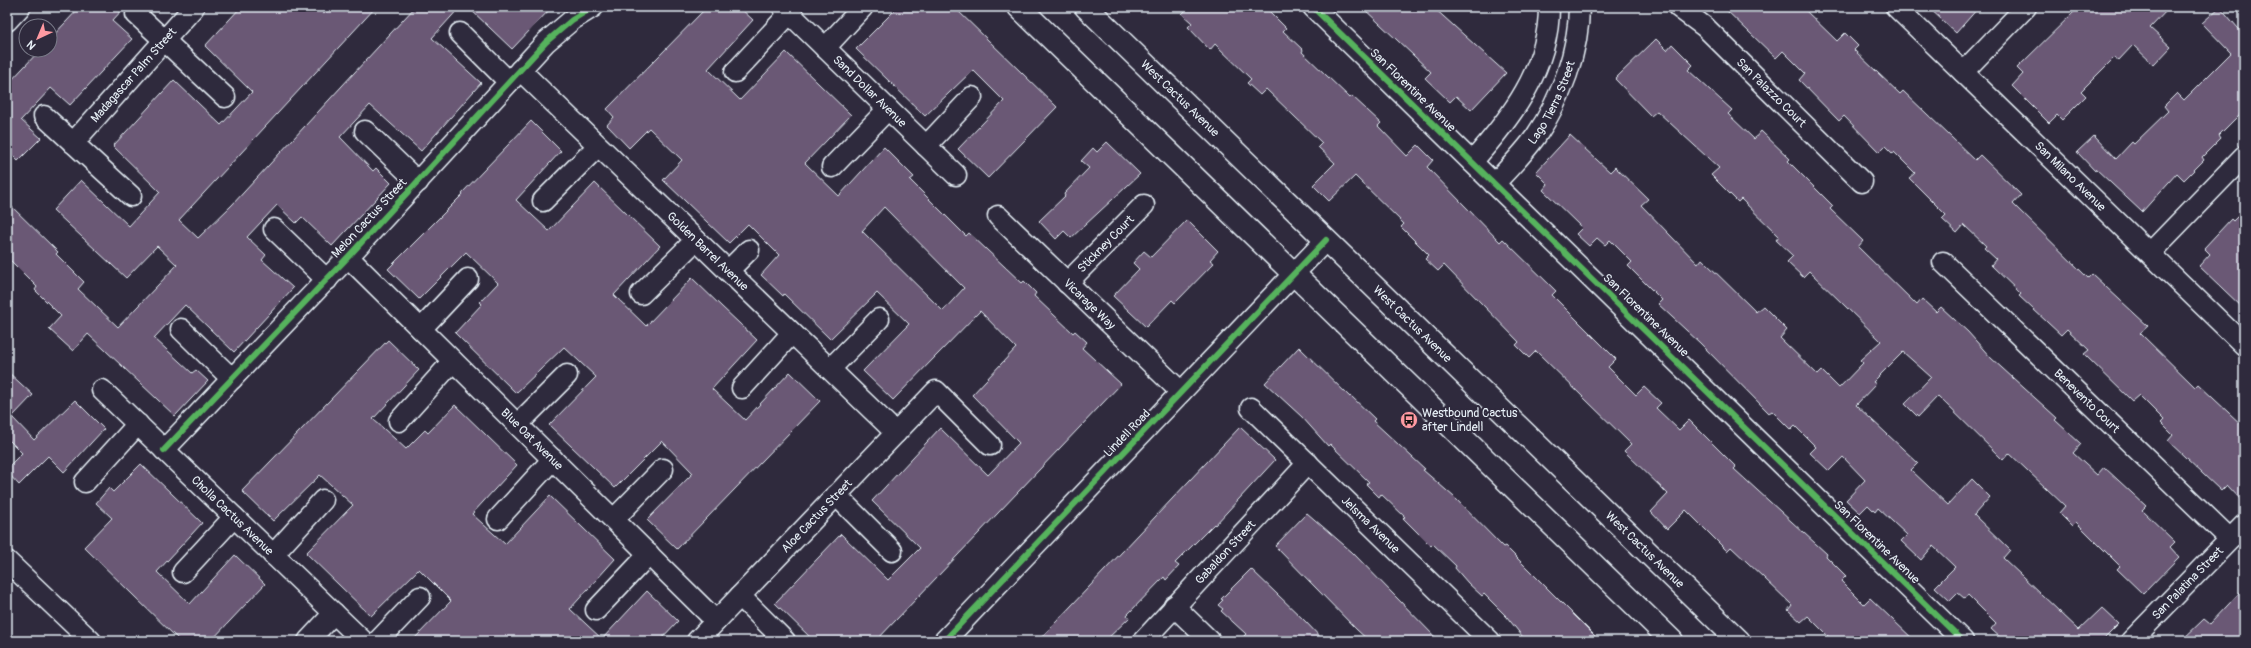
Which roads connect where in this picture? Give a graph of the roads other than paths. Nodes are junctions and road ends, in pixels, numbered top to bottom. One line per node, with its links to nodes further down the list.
1 (20, 7): 15 (street)
2 (194, 7): 17 (street, Madagascar Palm Street)
3 (593, 7): 21 (street, Melon Cactus Street)
4 (863, 7): 18 (street)
5 (1019, 7): 49 (main road)
6 (1086, 7): 43 (main road, West Cactus Avenue)
7 (1312, 7): 31 (street, San Florentine Avenue)
8 (1550, 7): 31 (street, Lago Tierra Street)
9 (1579, 7): 36 (street, Lago Tierra Street)
10 (1678, 7): 35 (street, San Palazzo Court)
11 (1896, 7): 20 (street, San Milano Avenue)
12 (2026, 7): 20 (street)
13 (786, 10): 18 (street, Sand Dollar Avenue); 19 (street)
14 (136, 14): 17 (street)
15 (7, 21)
16 (460, 33): 21 (street, Golden Barrel Avenue)
17 (164, 40): 22 (street); 27 (street, Madagascar Palm Street)
18 (825, 48): 24 (street, Sand Dollar Avenue)
19 (735, 72)
20 (1963, 72): 45 (street, San Milano Avenue)
21 (514, 76): 28 (street, Golden Barrel Avenue); 34 (street, Melon Cactus Street)
22 (225, 96)
23 (972, 97): 29 (street)
24 (888, 109): 29 (street, Sand Dollar Avenue); 32 (street)
25 (44, 116): 27 (street)
26 (365, 131): 34 (street)
27 (73, 143): 37 (street)
28 (598, 146): 38 (street); 42 (street, Golden Barrel Avenue)
29 (926, 146): 33 (street, Sand Dollar Avenue)
30 (2244, 156): 45 (street)
31 (1472, 162): 36 (street, San Florentine Avenue)
32 (832, 167)
33 (956, 175)
34 (418, 182): 46 (street, Melon Cactus Street)
35 (1862, 182)
36 (1494, 184): 106 (street, San Florentine Avenue)
37 (131, 196)
38 (543, 201)
39 (1144, 205): 52 (street, Stickney Court)
40 (998, 216): 52 (street, Vicarage Way)
41 (274, 229): 51 (street)
42 (696, 240): 48 (street, Golden Barrel Avenue); 53 (street)
43 (1326, 240): 49 (street, Lindell Road); 105 (main road, West Cactus Avenue)
44 (749, 250): 48 (street)
45 (2150, 253): 58 (street, San Milano Avenue)
46 (348, 257): 51 (street, Melon Cactus Street); 56 (street, Blue Oat Avenue)
47 (1943, 262): 82 (street, Benevento Court)
48 (728, 271): 57 (street, Golden Barrel Avenue)
49 (1294, 273): 65 (street, Lindell Road); 104 (main road)
50 (468, 279): 56 (street)
51 (327, 280): 62 (street, Melon Cactus Street)
52 (1067, 283): 65 (street, Vicarage Way)
53 (641, 294)
54 (879, 319): 60 (street)
55 (181, 329): 62 (street)
56 (421, 329): 59 (street, Blue Oat Avenue)
57 (792, 333): 60 (street, Golden Barrel Avenue); 63 (street)
58 (2244, 345)
59 (453, 361): 67 (street); 69 (street, Blue Oat Avenue)
60 (830, 370): 70 (street, Golden Barrel Avenue)
61 (567, 375): 69 (street)
62 (232, 379): 72 (street, Melon Cactus Street)
63 (742, 388)
64 (102, 390): 68 (street, Cholla Cactus Avenue)
65 (1181, 392): 100 (street, Lindell Road)
66 (1251, 408): 74 (street, Jelsma Avenue)
67 (399, 421)
68 (138, 424): 72 (street, Cholla Cactus Avenue); 76 (street)
69 (518, 424): 73 (street, Blue Oat Avenue)
70 (896, 433): 71 (street, Aloe Cactus Street); 77 (street, Aloe Cactus Street)
71 (990, 445)
72 (164, 450): 79 (street, Cholla Cactus Avenue)
73 (552, 459): 80 (street); 81 (street, Blue Oat Avenue)
74 (1308, 463): 90 (street, Gabaldon Street); 103 (street, Jelsma Avenue)
75 (663, 469): 81 (street)
76 (84, 482)
77 (836, 496): 83 (street); 88 (street, Aloe Cactus Street)
78 (323, 500): 85 (street)
79 (234, 517): 85 (street, Cholla Cactus Avenue); 87 (street)
80 (498, 519)
81 (614, 519): 84 (street, Blue Oat Avenue)
82 (2237, 532): 107 (street, San Palatina Street)
83 (892, 551)
84 (649, 554): 91 (street); 93 (street, Blue Oat Avenue)
85 (273, 555): 92 (street, Cholla Cactus Avenue)
86 (7, 561): 94 (street)
87 (183, 572)
88 (740, 596): 93 (street, Aloe Cactus Street); 99 (street)
89 (420, 597): 97 (street)
90 (1174, 606): 101 (street, Gabaldon Street); 102 (street)
91 (596, 610)
92 (334, 614): 95 (street); 96 (street, Cholla Cactus Avenue)
93 (716, 621): 98 (street, Aloe Cactus Street)
94 (91, 641)
95 (308, 641)
96 (363, 641)
97 (378, 641)
98 (697, 641)
99 (785, 641)
100 (944, 641)
101 (1143, 641)
102 (1210, 641)
103 (1490, 641)
104 (1672, 641)
105 (1739, 641)
106 (1963, 641)
107 (2131, 641)

